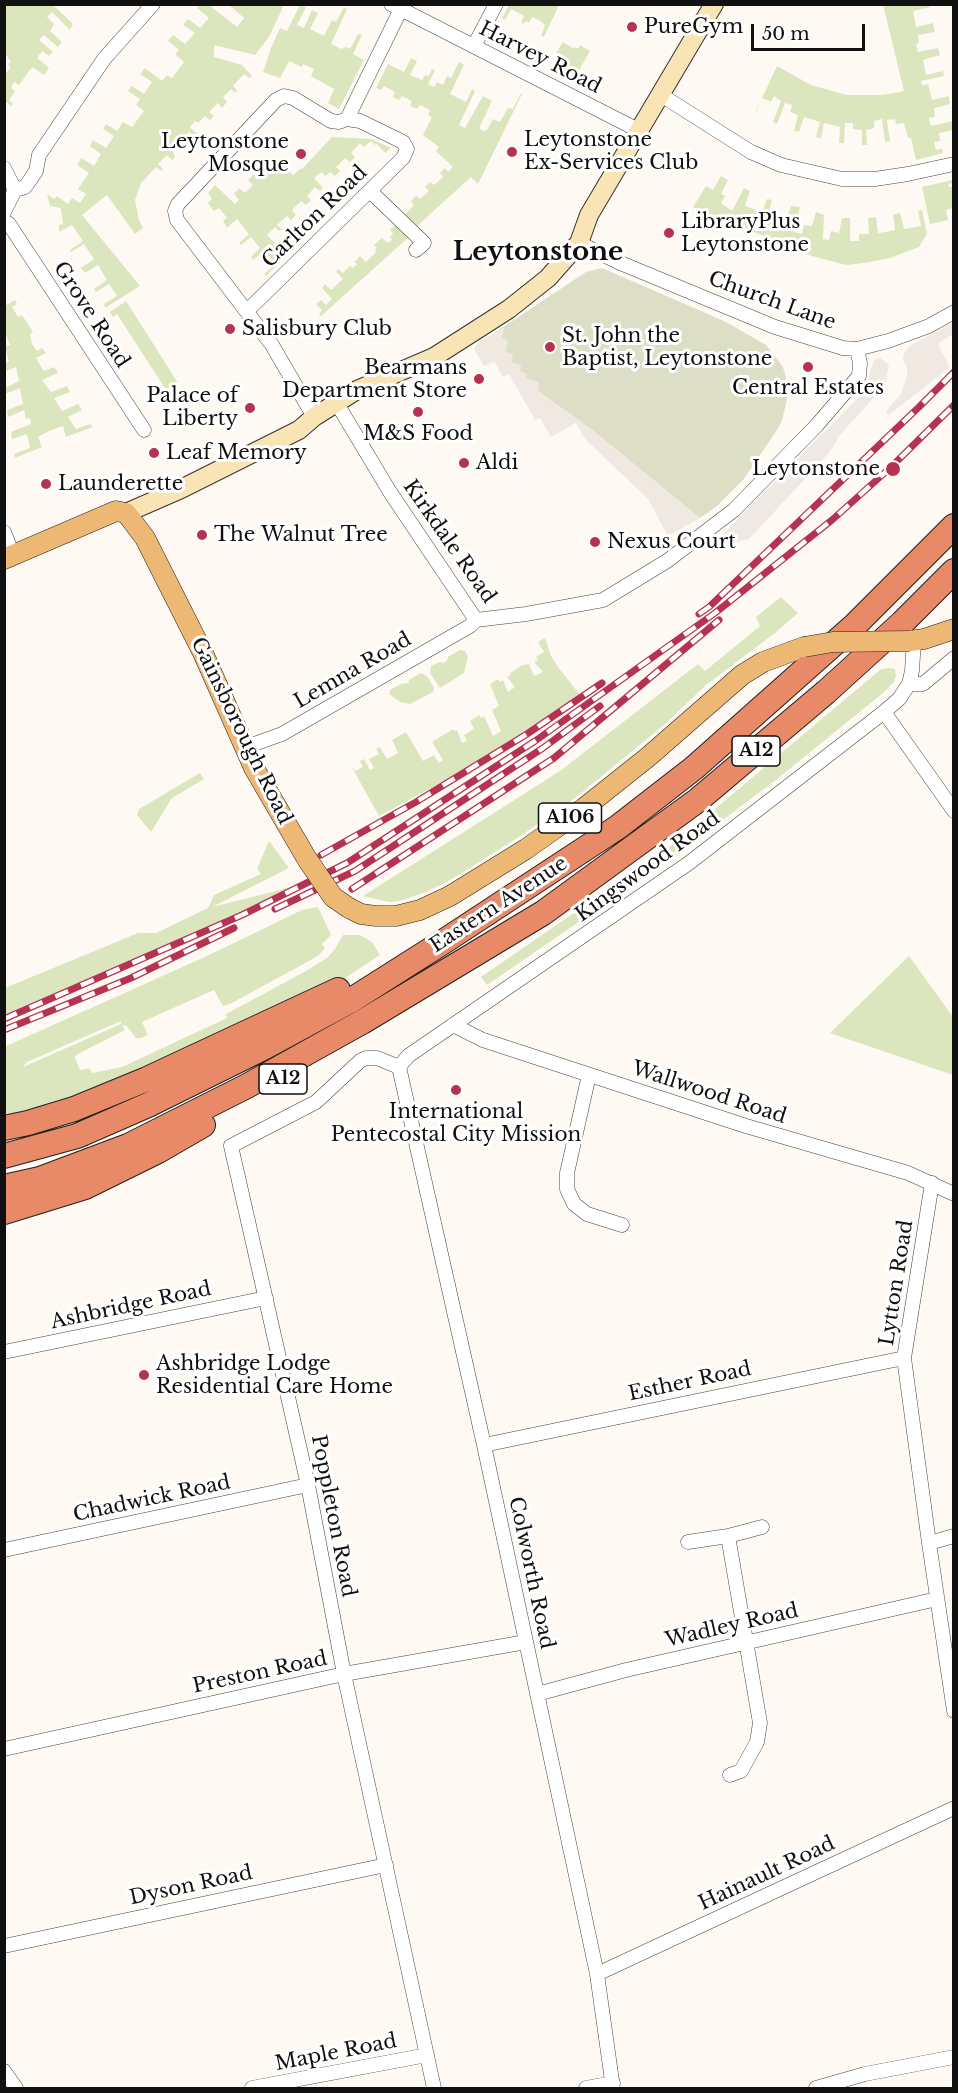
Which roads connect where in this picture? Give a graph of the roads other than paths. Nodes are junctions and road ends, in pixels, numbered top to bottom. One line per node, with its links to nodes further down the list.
1 (153, 4): 11 (street)
2 (496, 4): 5 (street)
3 (714, 4): 6 (street)
4 (396, 7): 5 (street, Harvey Road); 7 (street)
5 (474, 46): 8 (street, Harvey Road)
6 (661, 95): 8 (street); 9 (street)
7 (347, 119): 12 (street, Carlton Road); 17 (street)
8 (640, 130): 15 (street)
9 (954, 164)
10 (4, 168): 11 (street)
11 (15, 190): 13 (street)
12 (370, 190): 16 (street); 17 (street, Carlton Road)
13 (4, 212)
14 (4, 221): 22 (street, Grove Road)
15 (579, 243): 19 (street, Church Lane); 20 (street)
16 (416, 250)
17 (247, 311): 21 (street)
18 (954, 312): 19 (street, Church Lane)
19 (858, 349): 28 (street, Kirkdale Road)
20 (336, 402): 21 (street); 28 (street, Kirkdale Road)
21 (314, 417): 23 (street)
22 (144, 430)
23 (126, 513): 26 (main road); 34 (main road, Gainsborough Road / A106)
24 (954, 526): 36 (highway, Eastern Avenue / A12)
25 (4, 532): 26 (street)
26 (9, 557)
27 (954, 571): 37 (highway, Eastern Avenue / A12)
28 (476, 620): 34 (street, Lemna Road)
29 (954, 629): 30 (main road, A106)
30 (912, 641): 32 (street); 34 (main road, Gainsborough Road / A106, bridge)
31 (954, 658): 32 (street, Kingswood Road)
32 (909, 684): 33 (street, Kingswood Road)
33 (884, 712): 35 (street); 38 (street, Kingswood Road)
34 (246, 750)
35 (954, 811)
36 (524, 889): 41 (highway, A12); 42 (highway, Eastern Avenue / A12)
37 (543, 913): 44 (highway, Eastern Avenue / A12); 46 (highway, A12)
38 (453, 1025): 39 (street, Kingswood Road); 40 (street, Wallwood Road)
39 (399, 1067): 48 (street, Poppleton Road); 51 (street, Colworth Road)
40 (589, 1075): 43 (street, Wallwood Road); 47 (street)
41 (4, 1128)
42 (4, 1156)
43 (932, 1183): 45 (street, Wallwood Road); 50 (street, Lytton Road)
44 (4, 1187)
45 (954, 1194)
46 (4, 1212)
47 (622, 1225)
48 (266, 1298): 49 (street, Ashbridge Road); 52 (street, Poppleton Road)
49 (4, 1352)
50 (904, 1358): 51 (street, Esther Road); 57 (street, Lytton Road)
51 (484, 1445): 60 (street, Colworth Road)
52 (308, 1485): 58 (street, Chadwick Road); 62 (street, Poppleton Road)
53 (762, 1527): 54 (street)
54 (728, 1536): 56 (street); 61 (street)
55 (954, 1536): 57 (street)
56 (688, 1542)
57 (928, 1543): 59 (street, Lytton Road)
58 (4, 1550)
59 (937, 1599): 61 (street, Wadley Road); 64 (street, Lytton Road)
60 (526, 1642): 62 (street, Preston Road); 63 (street, Colworth Road)
61 (746, 1644): 63 (street, Wadley Road); 66 (street)
62 (344, 1674): 65 (street, Preston Road); 68 (street, Poppleton Road)
63 (537, 1694): 70 (street, Colworth Road)
64 (954, 1711)
65 (4, 1749)
66 (730, 1775)
67 (954, 1808): 70 (street, Hainault Road)
68 (386, 1865): 69 (street, Dyson Road); 71 (street, Poppleton Road)
69 (4, 1946)
70 (597, 1974): 74 (street, Colworth Road)
71 (427, 2055): 76 (street, Maple Road); 77 (street, Poppleton Road)
72 (954, 2057): 79 (street)
73 (4, 2071): 75 (street)
74 (613, 2086): 78 (street)
75 (16, 2088)
76 (252, 2088)
77 (434, 2088)
78 (586, 2088)
79 (816, 2088)

